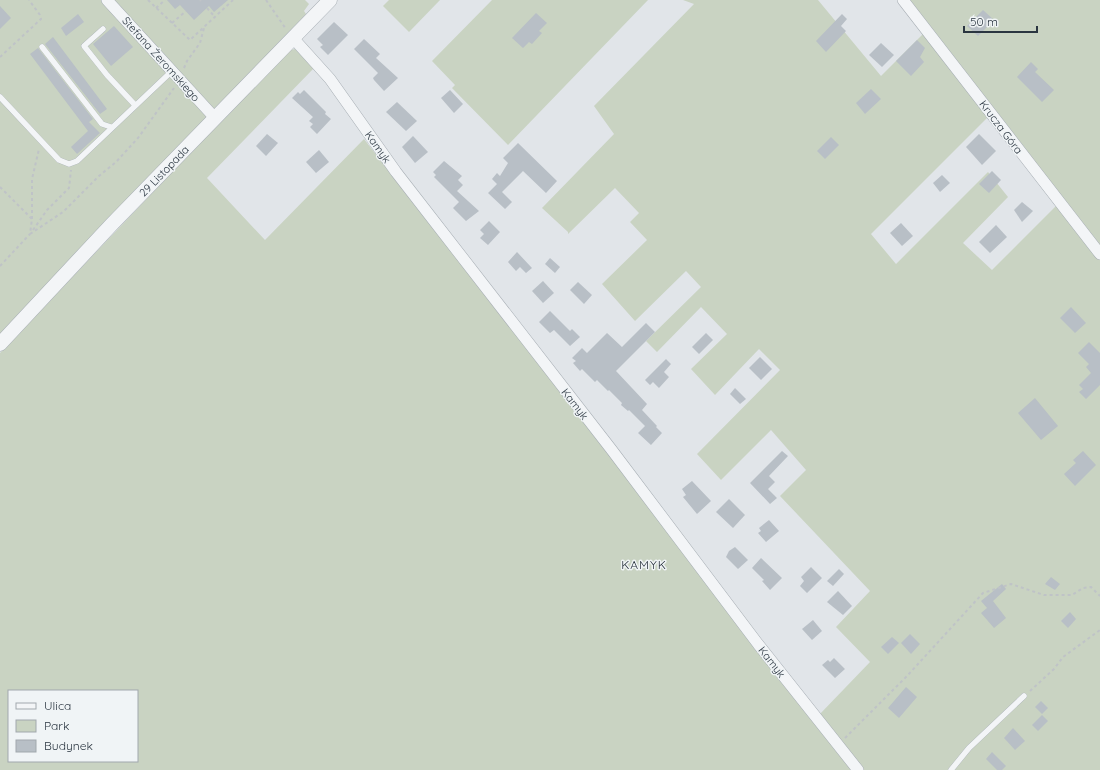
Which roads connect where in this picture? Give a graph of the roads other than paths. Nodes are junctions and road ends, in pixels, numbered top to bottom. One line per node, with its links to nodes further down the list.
1 (107, 0): 7 (street, Stefana Żeromskiego)
2 (330, 0): 5 (street, 29 Listopada)
3 (903, 0): 12 (street, Krucza Góra)
4 (103, 28): 9 (lane)
5 (293, 38): 10 (street, 29 Listopada); 15 (street, Kamyk)
6 (42, 47): 11 (lane)
7 (175, 75): 9 (lane); 10 (street, Stefana Żeromskiego)
8 (0, 97): 11 (lane)
9 (135, 105): 11 (lane)
10 (216, 118): 13 (street, 29 Listopada)
11 (111, 127)
12 (1100, 254)
13 (0, 344)
14 (1024, 696): 16 (lane)
15 (858, 770)
16 (951, 770)

